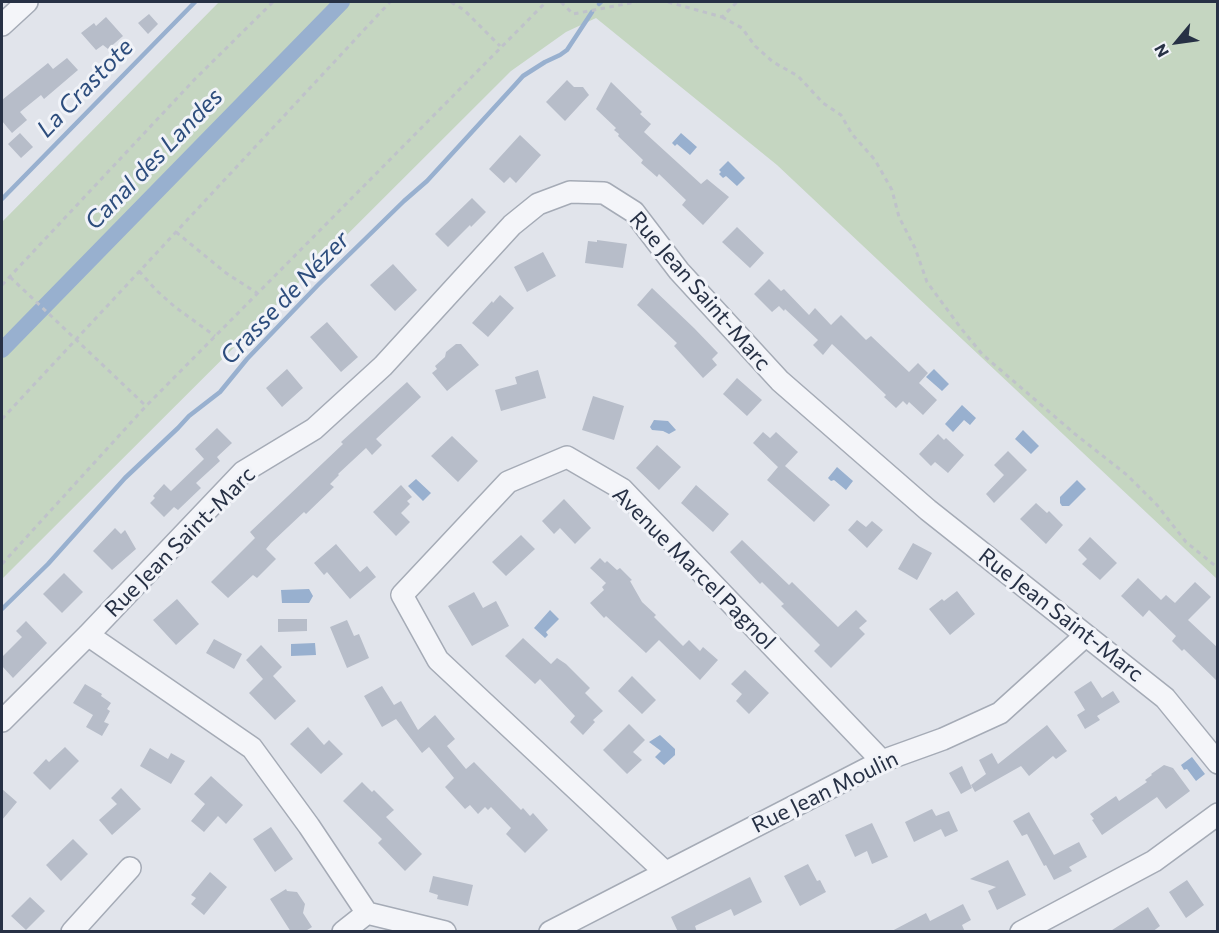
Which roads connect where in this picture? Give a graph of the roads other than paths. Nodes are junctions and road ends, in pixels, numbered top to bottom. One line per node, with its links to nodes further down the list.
1 (27, 2): 2 (street)
2 (2, 25)
3 (88, 635): 4 (street, Rue Jean Saint-Marc); 5 (street, Rue Jean Saint-Marc); 11 (street)
4 (1085, 636): 6 (street, Rue Jean Moulin); 7 (street, Rue Jean Saint-Marc)
5 (2, 721)
6 (882, 761): 10 (street, Rue Jean Moulin); 10 (street, Avenue Marcel Pagnol)
7 (1218, 763)
8 (1218, 814): 16 (street)
9 (130, 868): 12 (street)
10 (665, 872): 15 (street, Rue Jean Moulin)
11 (367, 913): 13 (street); 14 (street)
12 (72, 932)
13 (343, 932)
14 (445, 932)
15 (550, 932)
16 (1021, 932)

